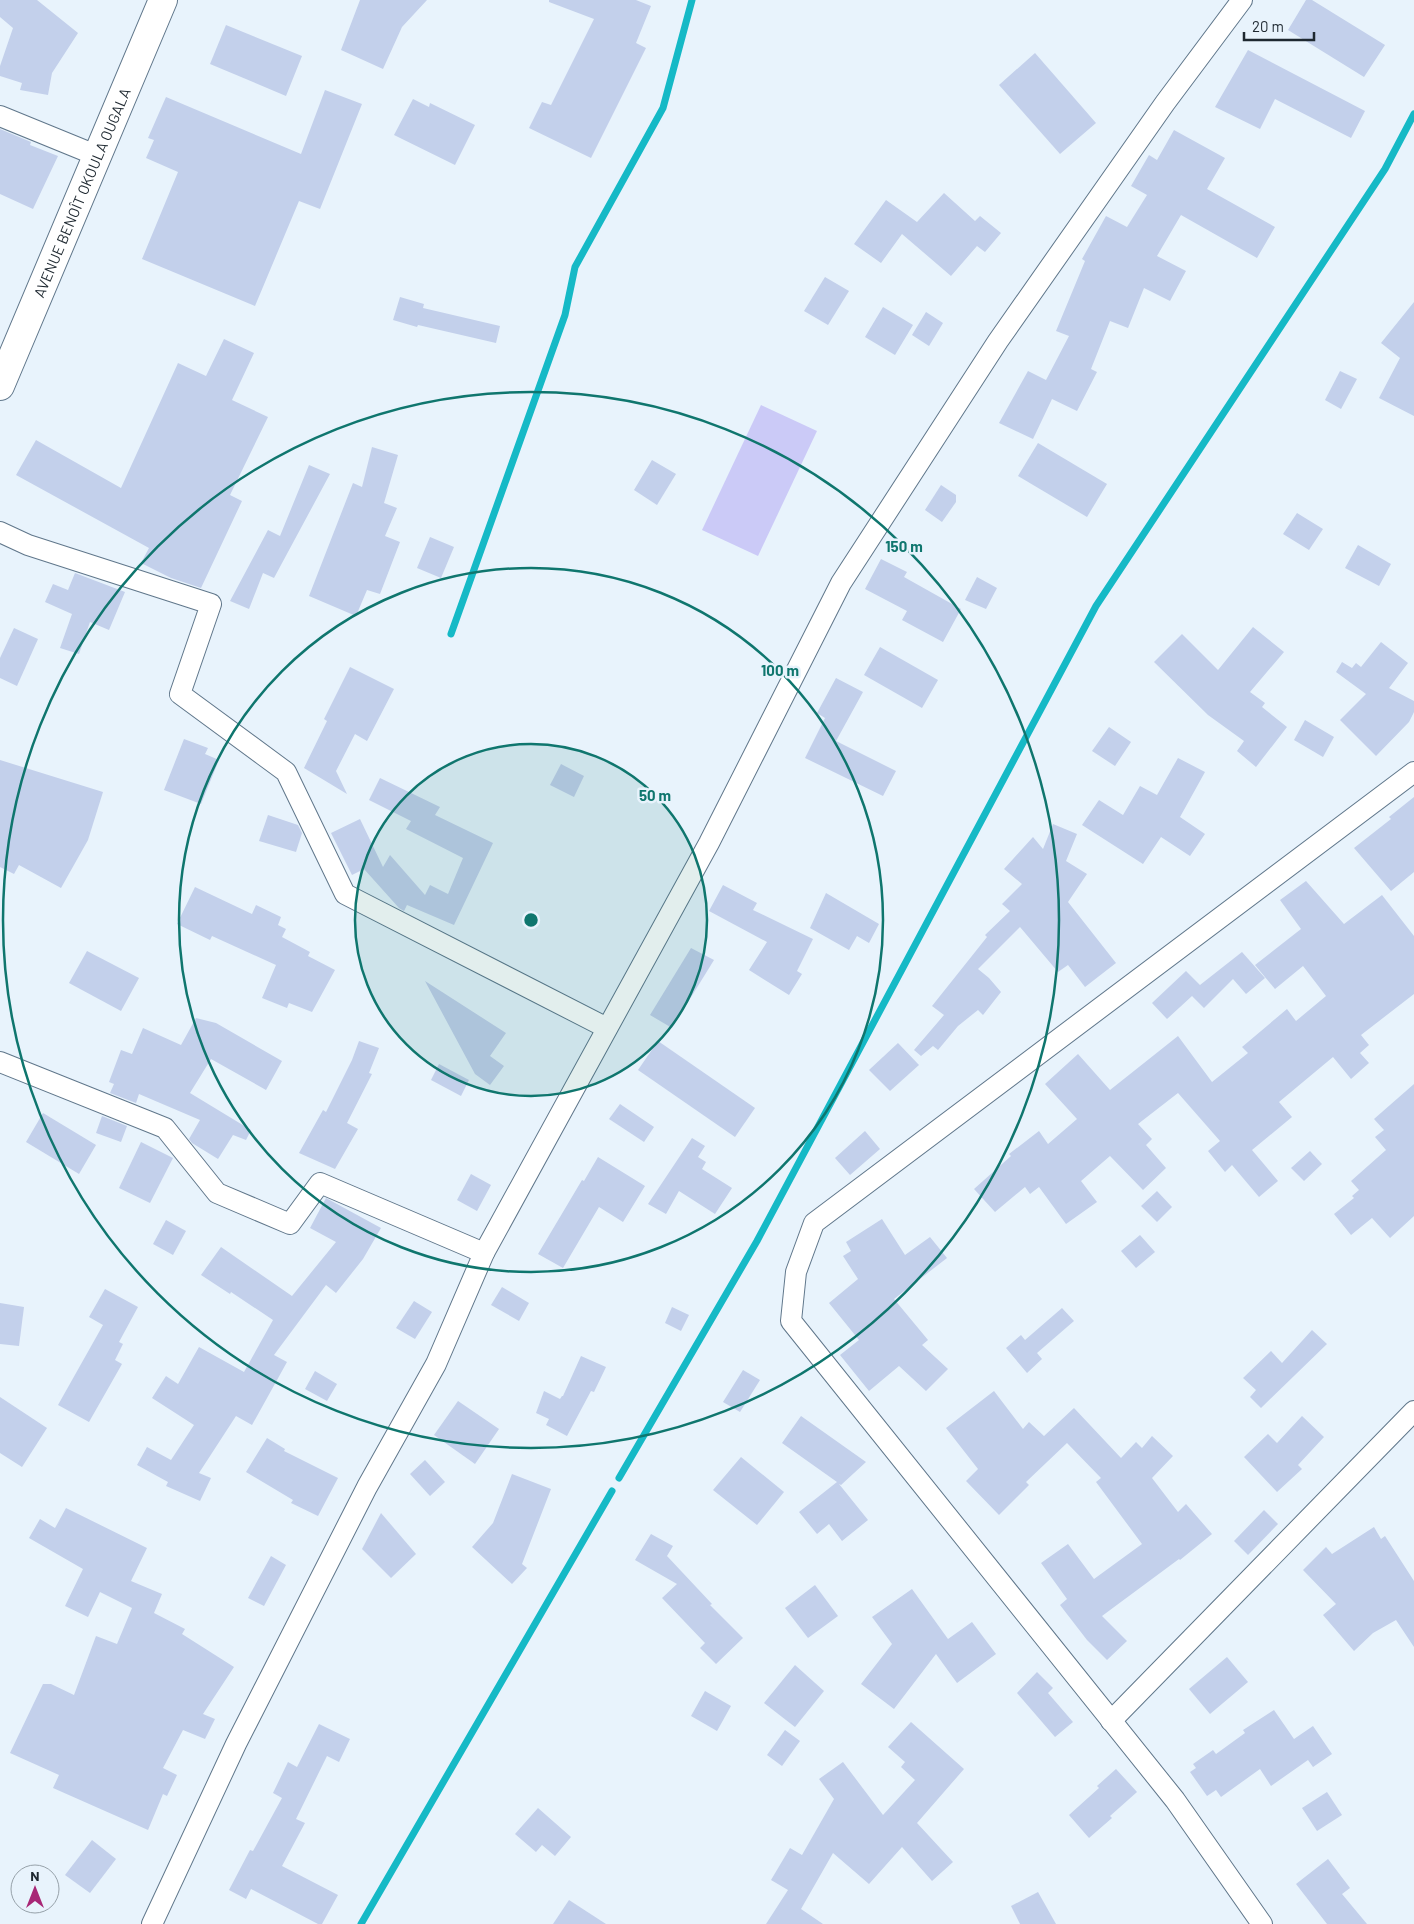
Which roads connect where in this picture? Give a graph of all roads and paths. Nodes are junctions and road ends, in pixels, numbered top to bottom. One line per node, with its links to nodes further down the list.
1 (163, 0): 4 (street, AVENUE BENOÎT OKOULA OUGALA)
2 (1242, 0): 8 (street)
3 (0, 116): 4 (street)
4 (98, 156): 5 (street, AVENUE BENOÎT OKOULA OUGALA)
5 (0, 386)
6 (0, 532): 8 (street)
7 (1414, 772): 12 (street)
8 (607, 1028): 10 (street)
9 (0, 1062): 10 (street)
10 (484, 1253): 13 (street)
11 (1414, 1412): 12 (street)
12 (1110, 1721): 14 (street)
13 (152, 1924)
14 (1262, 1924)

